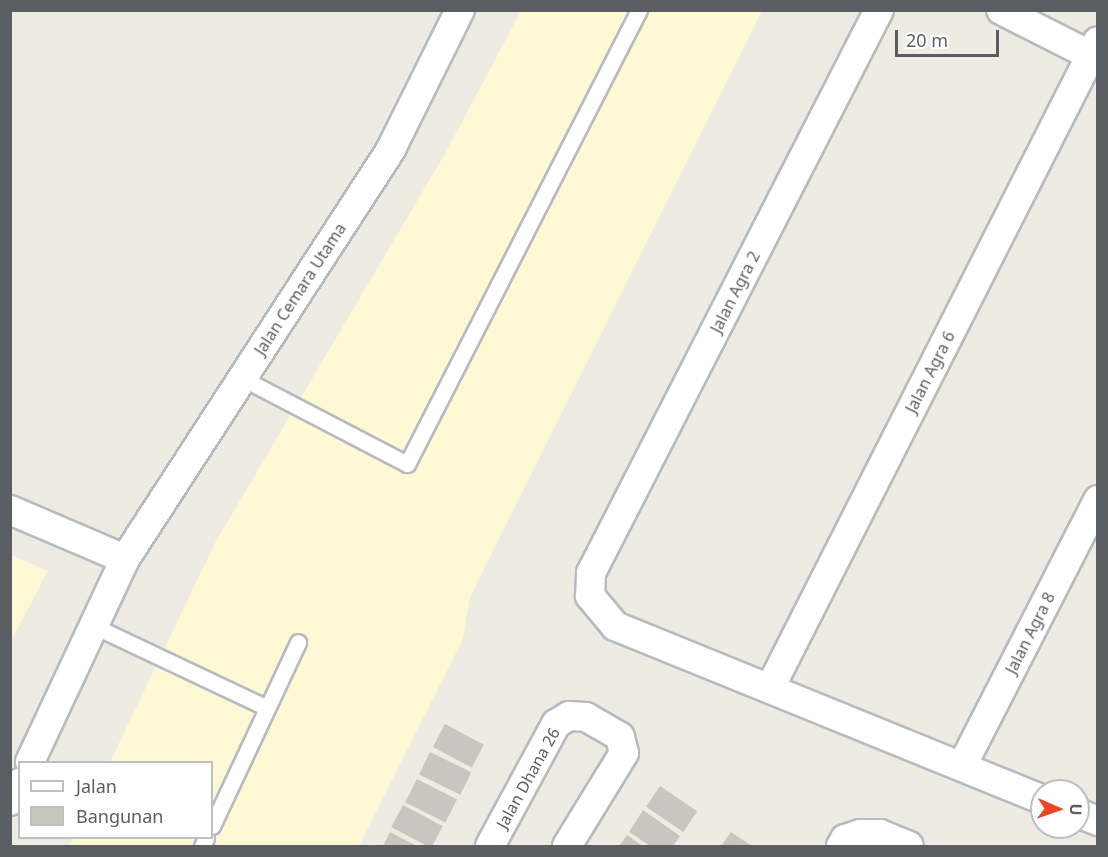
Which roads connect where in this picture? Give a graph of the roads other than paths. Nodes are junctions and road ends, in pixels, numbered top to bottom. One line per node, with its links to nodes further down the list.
1 (460, 10): 6 (street, Jalan Cemara Utama)
2 (639, 10): 6 (lane)
3 (879, 10): 12 (street, Jalan Agra 2)
4 (1000, 10): 5 (street)
5 (1095, 52): 12 (street, Jalan Agra 6)
6 (242, 378): 9 (street, Jalan Cemara Utama)
7 (1098, 500): 15 (street, Jalan Agra 8)
8 (10, 510): 9 (street)
9 (125, 559): 10 (street, Jalan Cemara Utama)
10 (96, 627): 13 (lane); 14 (street, Jalan Cemara Utama)
11 (298, 642): 13 (lane)
12 (770, 688): 15 (street)
13 (267, 708): 19 (lane)
14 (30, 761)
15 (962, 766): 17 (street)
16 (18, 787): 18 (street)
17 (1030, 794)
18 (10, 801)
19 (213, 824)
20 (843, 843): 23 (street)
21 (490, 846): 22 (street, Jalan Dhana 26)
22 (567, 846)
23 (909, 846)

